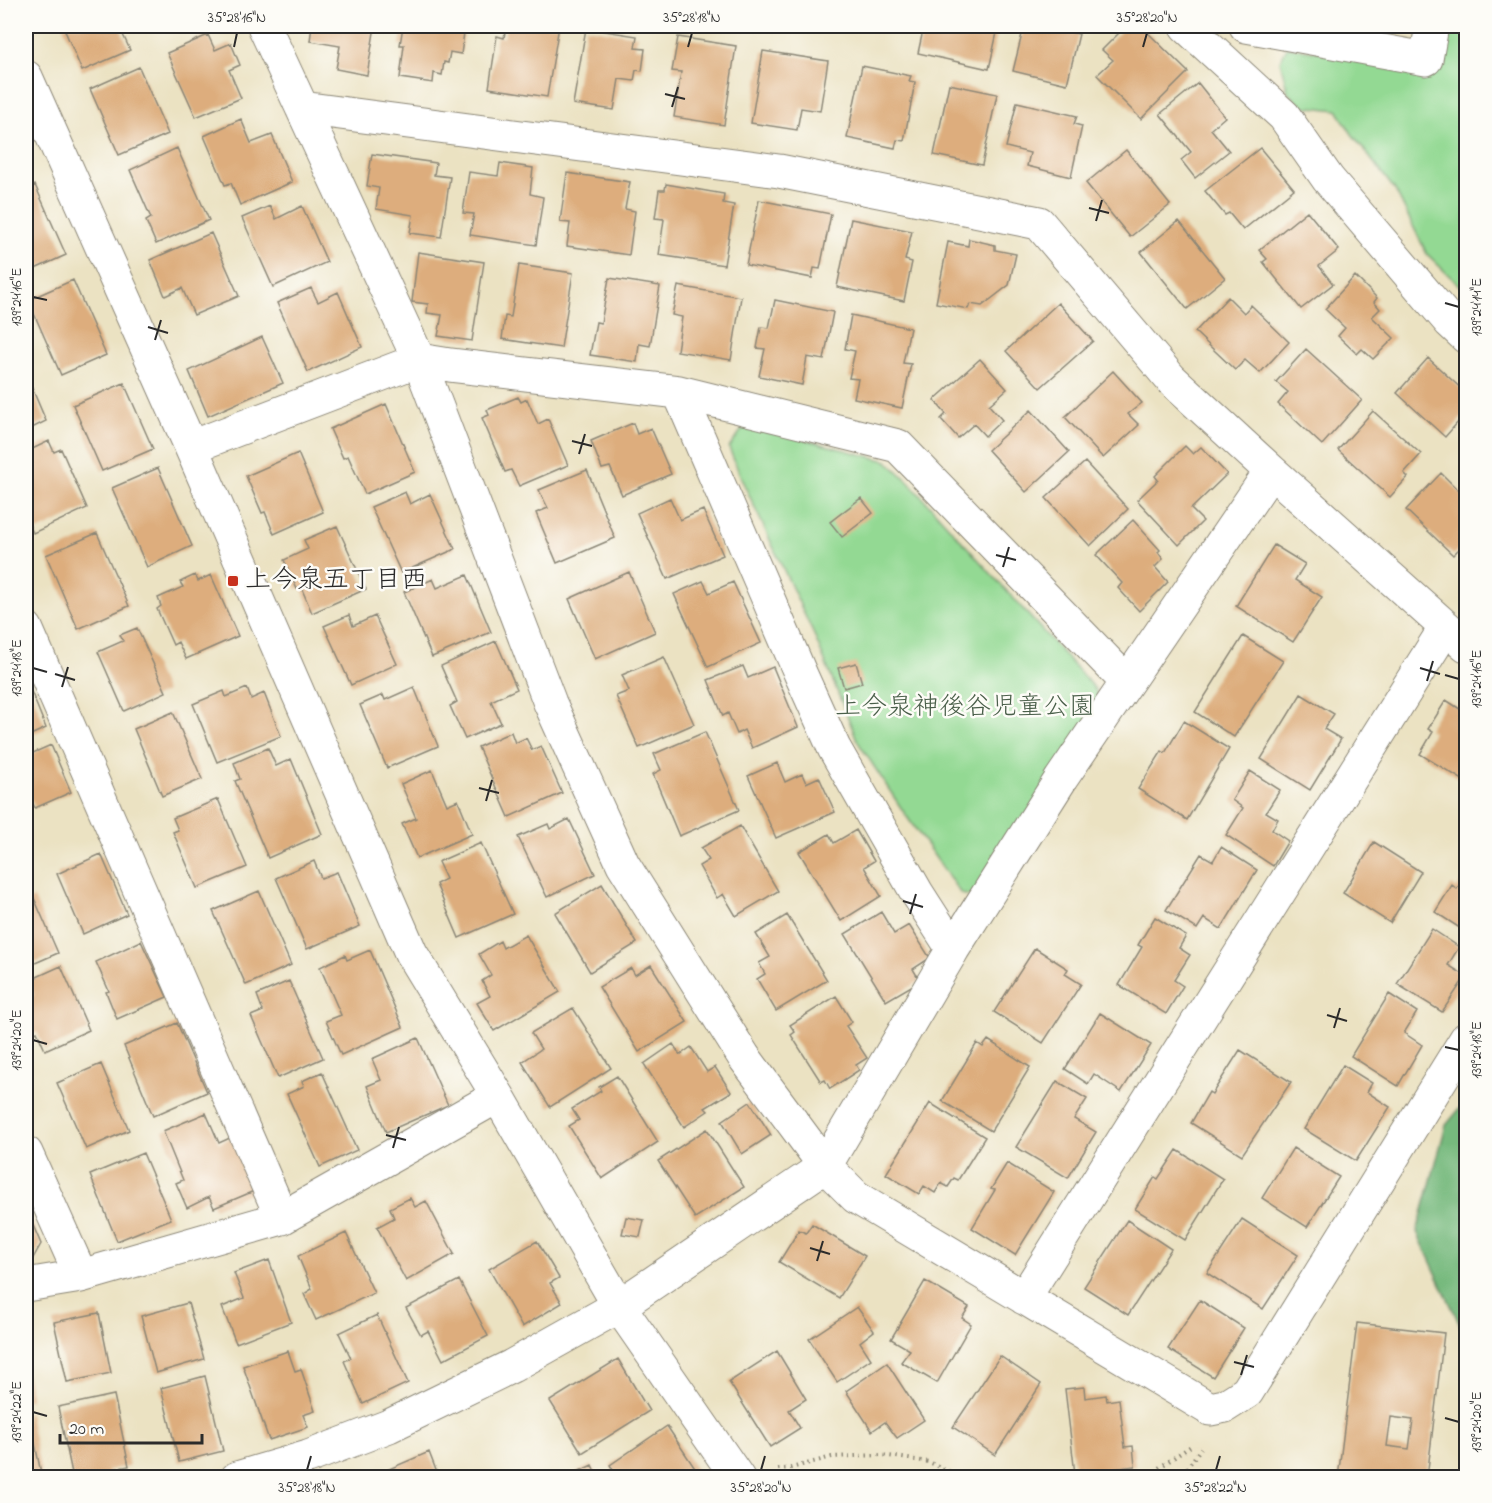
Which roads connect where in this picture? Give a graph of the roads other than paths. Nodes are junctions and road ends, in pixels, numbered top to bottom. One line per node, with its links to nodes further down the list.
1 (264, 26): 6 (street)
2 (1186, 26): 7 (street)
3 (1245, 26): 4 (street)
4 (1432, 26)
5 (26, 77): 10 (street)
6 (302, 108): 8 (street); 11 (street)
7 (1467, 337)
8 (419, 360): 9 (street); 10 (street); 19 (street)
9 (679, 392): 14 (street); 15 (street)
10 (191, 447): 17 (street)
11 (1271, 471): 13 (street); 14 (street)
12 (26, 628): 20 (street)
13 (1456, 636): 23 (street)
14 (1127, 682): 15 (street)
15 (953, 949): 19 (street)
16 (1467, 1039): 23 (street)
17 (498, 1096): 20 (street); 24 (street)
18 (26, 1153): 21 (street)
19 (825, 1166): 23 (street); 24 (street)
20 (282, 1218): 21 (street)
21 (81, 1276): 22 (street)
22 (26, 1285)
23 (1024, 1298)
24 (619, 1306): 25 (street); 26 (street)
25 (237, 1478)
26 (738, 1478)

